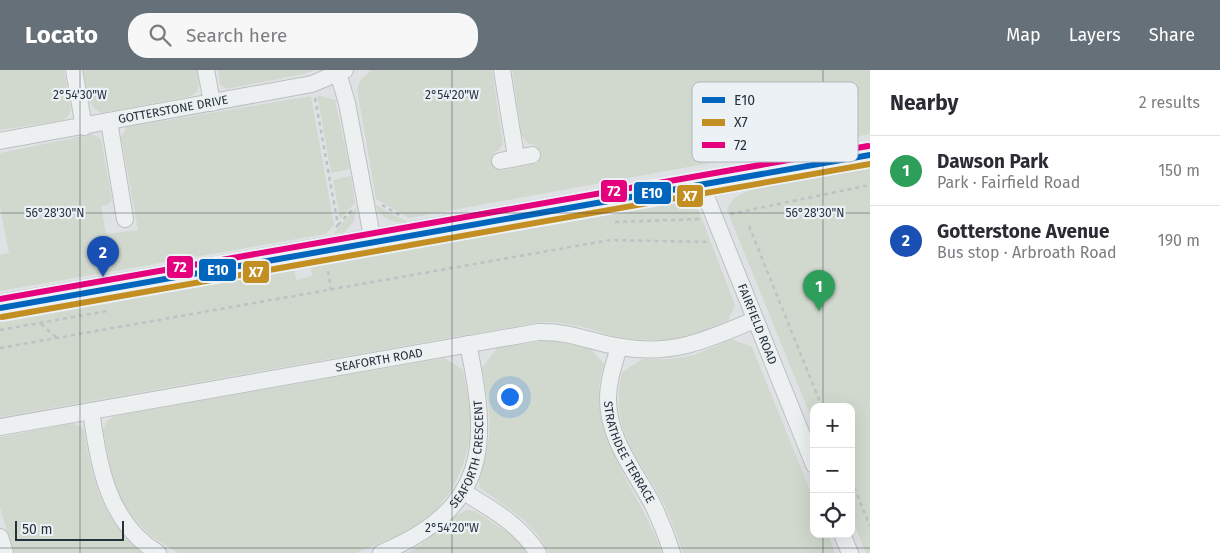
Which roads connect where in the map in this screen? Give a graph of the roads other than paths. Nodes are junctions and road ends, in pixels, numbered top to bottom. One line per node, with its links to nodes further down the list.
1 (74, 70): 7 (street)
2 (206, 70): 5 (street)
3 (502, 70): 9 (street)
4 (342, 71): 5 (street, GOTTERSTONE DRIVE); 13 (street)
5 (212, 103): 6 (street, GOTTERSTONE DRIVE)
6 (109, 121): 7 (street, GOTTERSTONE DRIVE); 12 (street)
7 (84, 126): 8 (street, GOTTERSTONE DRIVE)
8 (0, 141)
9 (532, 154)
10 (829, 162): 11 (main road)
11 (701, 184): 13 (main road); 15 (street, FAIRFIELD ROAD)
12 (125, 219)
13 (373, 242): 14 (main road)
14 (0, 308)
15 (754, 320): 17 (street, SEAFORTH ROAD); 20 (street, FAIRFIELD ROAD)
16 (468, 344): 17 (street, SEAFORTH ROAD); 18 (street, SEAFORTH ROAD); 21 (street, SEAFORTH CRESCENT)
17 (619, 347): 28 (street, STRATHDEE TERRACE)
18 (91, 411): 19 (street, SEAFORTH ROAD); 25 (street)
19 (0, 427)
20 (810, 456)
21 (464, 492): 26 (street, SEAFORTH CRESCENT); 27 (street)
22 (0, 537): 24 (street)
23 (844, 538): 29 (street)
24 (4, 553)
25 (158, 553)
26 (381, 553)
27 (538, 553)
28 (672, 553)
29 (850, 553)

